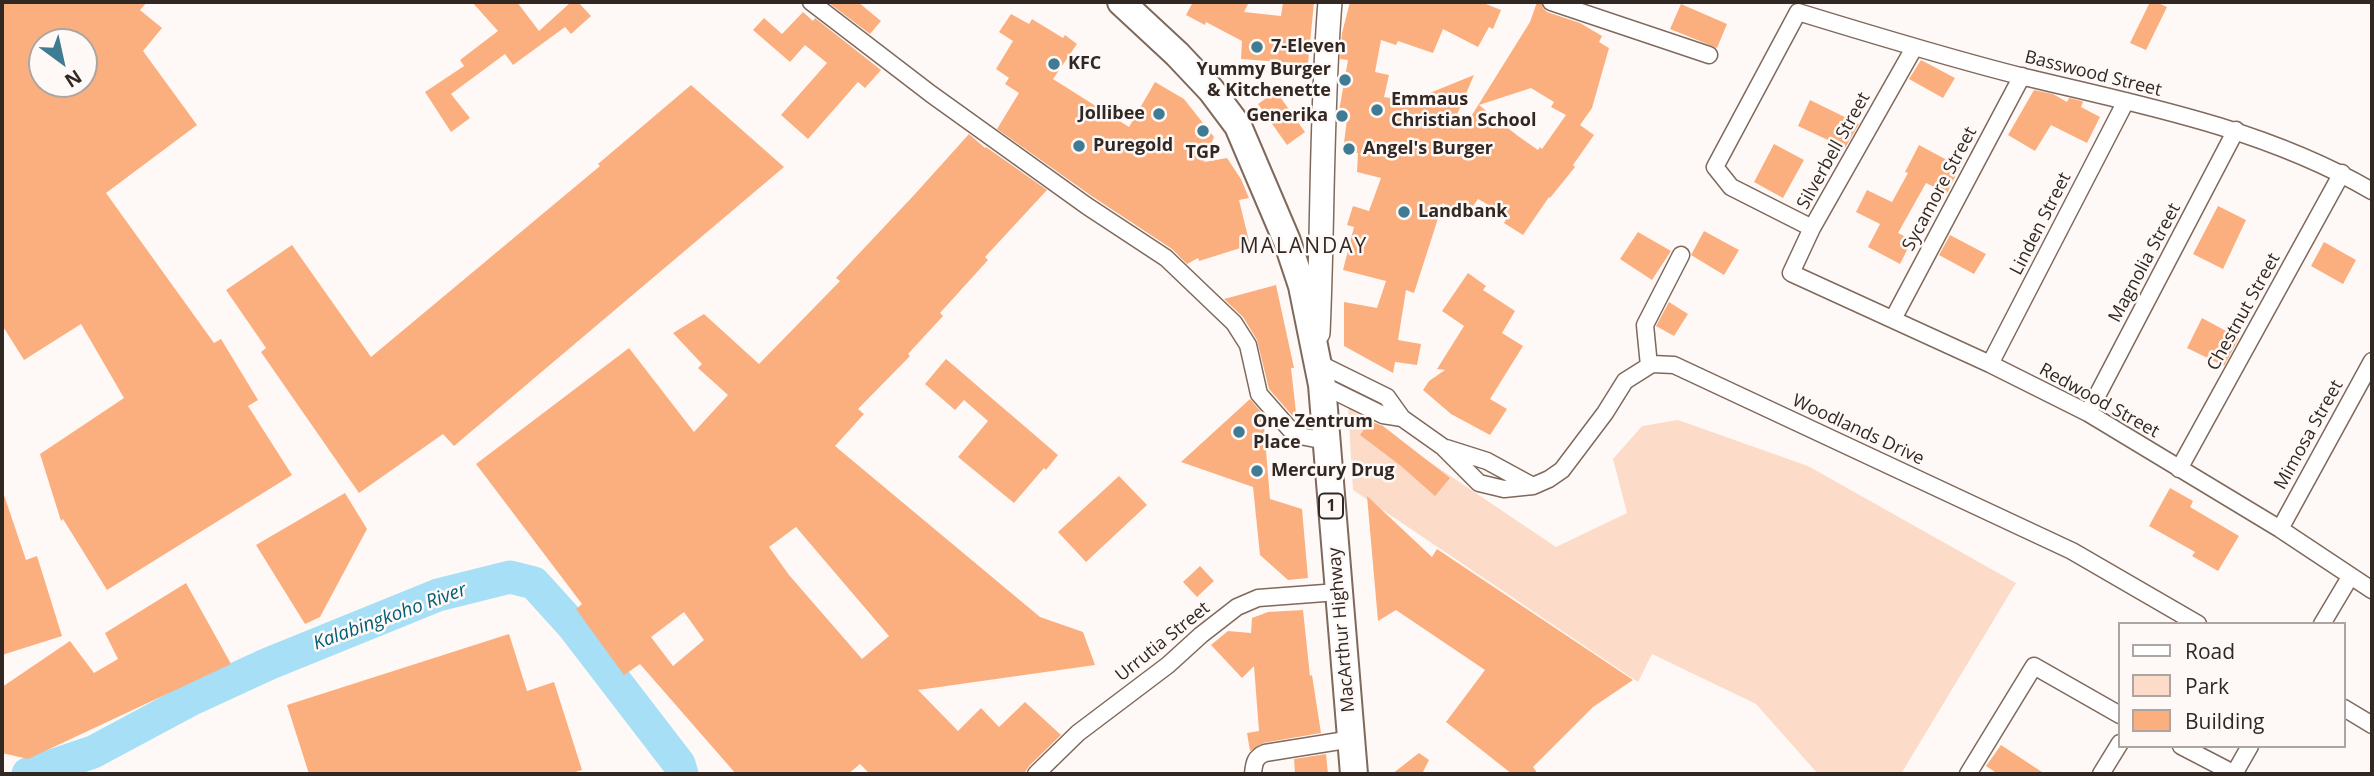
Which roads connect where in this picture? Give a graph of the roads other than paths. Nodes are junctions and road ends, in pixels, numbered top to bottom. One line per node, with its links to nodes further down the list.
1 (811, 2): 23 (street)
2 (1121, 2): 14 (highway, MacArthur Highway / 1)
3 (1330, 2): 12 (main road)
4 (1551, 2): 6 (street)
5 (1914, 48): 7 (street, Basswood Street); 13 (street, Silverbell Street); 13 (street, Basswood Street)
6 (1709, 55)
7 (2022, 76): 8 (street, Basswood Street); 17 (street, Sycamore Street)
8 (2126, 101): 9 (street, Basswood Street); 19 (street, Linden Street)
9 (2236, 130): 10 (street, Basswood Street); 22 (street, Magnolia Street)
10 (2342, 173): 11 (street, Basswood Street); 25 (street, Chestnut Street)
11 (2372, 191)
12 (1323, 211): 14 (main road); 21 (main road)
13 (1812, 228): 16 (street, Silverbell Street)
14 (1287, 241): 21 (highway, MacArthur Highway / 1)
15 (1681, 256): 20 (street)
16 (1791, 273): 17 (street, Redwood Street)
17 (1893, 319): 19 (street, Redwood Street)
18 (2372, 361): 27 (street, Mimosa Street)
19 (1990, 364): 22 (street, Redwood Street)
20 (1649, 366): 26 (street); 31 (street, Woodlands Drive)
21 (1319, 367): 23 (highway, MacArthur Highway / 1); 24 (street)
22 (2088, 413): 25 (street, Redwood Street)
23 (1326, 441): 30 (highway, MacArthur Highway / 1)
24 (1443, 447): 26 (street); 26 (street)
25 (2179, 469): 27 (street, Redwood Street)
26 (1533, 486)
27 (2280, 529): 28 (street, Redwood Street)
28 (2350, 577): 29 (street, Redwood Street); 32 (street)
29 (2372, 590)
30 (1339, 592): 36 (highway, MacArthur Highway / 1); 40 (street, Urrutia Street)
31 (2194, 622)
32 (2323, 622)
33 (2346, 709): 35 (street)
34 (2118, 714): 43 (street)
35 (2372, 724)
36 (1352, 739): 41 (street); 42 (highway, MacArthur Highway / 1)
37 (2118, 746): 44 (street)
38 (2185, 748): 45 (street)
39 (2249, 748): 45 (street)
40 (1036, 774)
41 (1254, 774)
42 (1354, 774)
43 (1968, 774)
44 (2101, 774)
45 (2234, 774)

